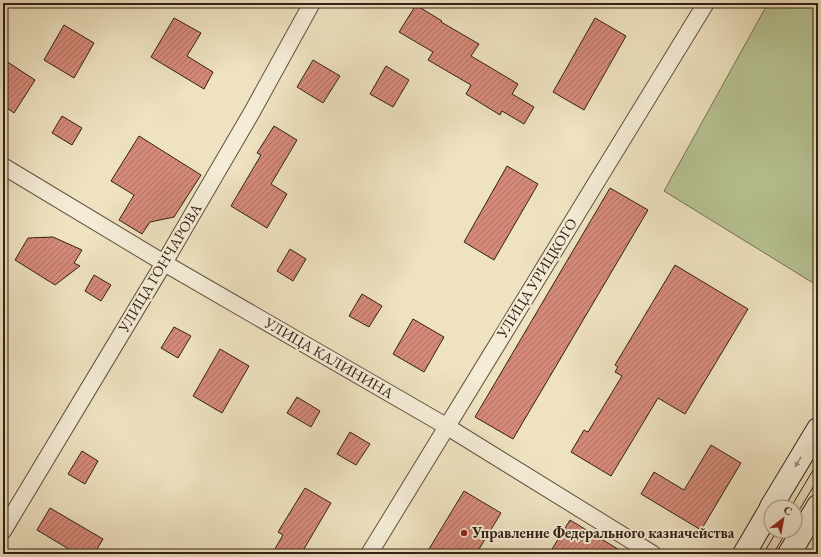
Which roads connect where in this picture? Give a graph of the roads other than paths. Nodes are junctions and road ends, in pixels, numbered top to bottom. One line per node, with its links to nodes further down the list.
1 (706, 3): 5 (street, УЛИЦА УРИЦКОГО)
2 (308, 4): 4 (street, УЛИЦА ГОНЧАРОВА)
3 (3, 166): 4 (street, УЛИЦА КАЛИНИНА)
4 (164, 263): 5 (street, УЛИЦА КАЛИНИНА); 10 (street, УЛИЦА ГОНЧАРОВА)
5 (446, 426): 11 (street, УЛИЦА УРИЦКОГО); 12 (street, УЛИЦА КАЛИНИНА)
6 (818, 429): 7 (main road, one-way to 7)
7 (776, 499)
8 (818, 506): 14 (main road)
9 (763, 521): 13 (main road)
10 (3, 531)
11 (369, 554)
12 (653, 554)
13 (744, 554)
14 (789, 554)

